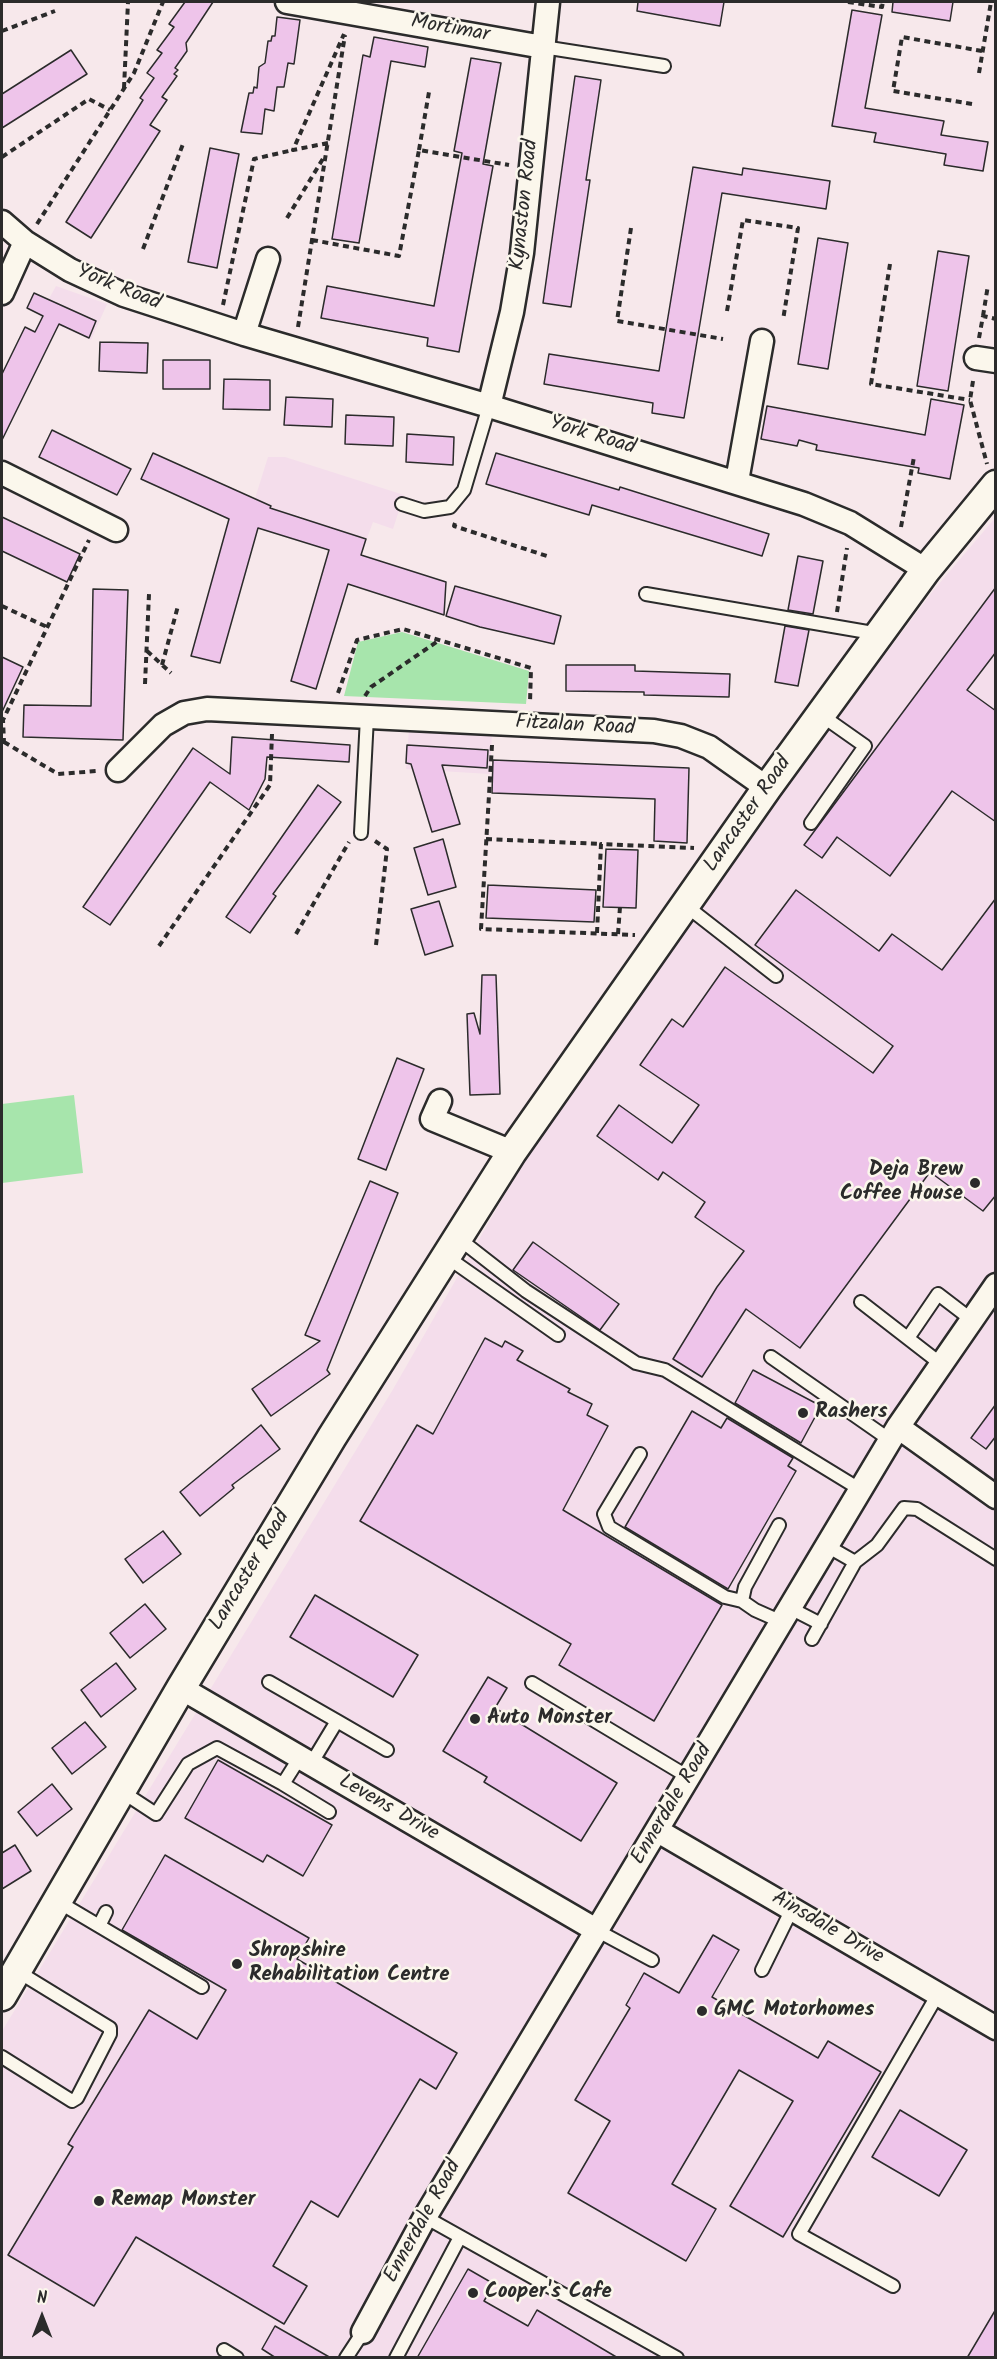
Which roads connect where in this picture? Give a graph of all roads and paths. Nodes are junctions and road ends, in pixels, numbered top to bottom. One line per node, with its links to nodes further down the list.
1 (128, 2): 14 (path)
2 (163, 2): 14 (path)
3 (287, 2): 10 (street, Mortimar)
4 (548, 2): 10 (street, Kynaston Road)
5 (848, 2): 6 (path)
6 (883, 2)
7 (991, 2): 11 (path)
8 (55, 11): 9 (path)
9 (2, 31)
10 (543, 47): 12 (lane); 24 (street, Kynaston Road)
11 (982, 51): 13 (path); 16 (path)
12 (664, 66)
13 (979, 72)
14 (124, 88): 17 (path)
15 (429, 92): 21 (path)
16 (972, 104)
17 (110, 110): 23 (path); 29 (path)
18 (328, 143): 20 (path); 20 (path); 22 (path)
19 (183, 144): 30 (path)
20 (293, 150): 39 (path)
21 (419, 150): 24 (path); 28 (path)
22 (326, 154): 25 (path); 28 (path)
23 (2, 157)
24 (530, 168): 46 (street, Kynaston Road)
25 (287, 218)
26 (2, 222): 29 (street, York Road)
27 (631, 228): 41 (path)
28 (312, 240): 43 (path)
29 (25, 242): 34 (street); 39 (street, York Road)
30 (143, 249)
31 (268, 259): 40 (street)
32 (890, 264): 45 (path)
33 (988, 285): 36 (path)
34 (2, 293)
35 (727, 311): 38 (path)
36 (983, 316): 37 (path); 44 (path)
37 (996, 319)
38 (783, 320)
39 (218, 326): 40 (street, York Road)
40 (244, 334): 43 (street, York Road)
41 (723, 339)
42 (762, 341): 49 (street)
43 (295, 349): 46 (street, York Road)
44 (986, 359): 45 (path)
45 (970, 400): 50 (path)
46 (489, 406): 49 (street, York Road); 51 (lane)
47 (914, 457): 54 (path)
48 (2, 473): 53 (street)
49 (737, 481): 54 (street, York Road)
50 (995, 487): 56 (street, Lancaster Road)
51 (464, 490): 52 (lane); 55 (path)
52 (402, 504)
53 (107, 525): 61 (path)
54 (896, 552): 56 (street, York Road)
55 (550, 557)
56 (926, 570): 62 (street, Lancaster Road)
57 (149, 594): 64 (path)
58 (646, 594): 62 (lane)
59 (2, 606): 61 (path)
60 (178, 606): 65 (path)
61 (47, 627): 72 (path)
62 (880, 634): 70 (street, Lancaster Road)
63 (438, 640): 69 (path); 71 (path); 74 (path)
64 (146, 651): 65 (path); 67 (path)
65 (162, 665): 66 (path)
66 (171, 672)
67 (145, 684)
68 (273, 712): 69 (street, Fitzalan Road); 76 (street, Fitzalan Road); 90 (path)
69 (330, 714): 71 (street, Fitzalan Road)
70 (821, 715): 77 (street, Lancaster Road); 78 (lane)
71 (363, 717): 73 (street, Fitzalan Road); 79 (lane)
72 (2, 720): 75 (path)
73 (493, 724): 74 (street, Fitzalan Road); 80 (path)
74 (529, 725): 77 (street, Fitzalan Road)
75 (3, 742): 76 (path)
76 (118, 770)
77 (767, 788): 82 (street, Lancaster Road)
78 (812, 822)
79 (361, 833): 86 (path); 89 (path)
80 (486, 839): 81 (path); 85 (path)
81 (601, 844): 82 (path); 85 (path)
82 (715, 862): 83 (street, Lancaster Road)
83 (685, 905): 88 (street, Lancaster Road); 91 (lane)
84 (620, 907): 87 (path)
85 (597, 933): 87 (path)
86 (296, 934)
87 (618, 934): 88 (path)
88 (663, 936): 93 (street, Lancaster Road)
89 (376, 945)
90 (159, 946)
91 (776, 976)
92 (440, 1101): 93 (street)
93 (512, 1152): 94 (street, Lancaster Road)
94 (453, 1248): 98 (lane); 104 (lane); 116 (street, Lancaster Road)
95 (996, 1285): 97 (street, Ennerdale Road)
96 (861, 1302): 99 (lane)
97 (972, 1320): 99 (lane); 101 (street, Ennerdale Road)
98 (558, 1335)
99 (908, 1338): 101 (lane)
100 (771, 1357): 102 (lane)
101 (941, 1364): 102 (street, Ennerdale Road)
102 (894, 1434): 104 (street, Ennerdale Road); 105 (street)
103 (640, 1454): 110 (lane)
104 (861, 1490): 107 (street, Ennerdale Road)
105 (996, 1497)
106 (779, 1525): 110 (lane)
107 (827, 1546): 109 (lane); 111 (street, Ennerdale Road)
108 (996, 1558): 109 (lane)
109 (855, 1562): 112 (lane)
110 (742, 1601): 111 (lane)
111 (786, 1615): 112 (lane); 120 (street, Ennerdale Road)
112 (820, 1624): 113 (lane)
113 (812, 1639)
114 (270, 1682): 117 (lane)
115 (532, 1683): 120 (lane)
116 (181, 1688): 119 (street, Levens Drive); 122 (street, Lancaster Road)
117 (337, 1721): 118 (lane); 119 (lane)
118 (387, 1750)
119 (305, 1760): 121 (lane); 129 (street, Levens Drive)
120 (690, 1778): 124 (street, Ennerdale Road)
121 (283, 1784): 122 (lane); 123 (lane)
122 (121, 1791): 125 (street, Lancaster Road)
123 (329, 1812)
124 (658, 1831): 126 (street, Ainsdale Drive); 129 (street, Ennerdale Road)
125 (57, 1901): 128 (lane); 131 (street, Lancaster Road)
126 (792, 1909): 132 (lane); 134 (street, Ainsdale Drive)
127 (106, 1912): 128 (lane)
128 (99, 1926): 133 (lane)
129 (596, 1930): 130 (lane); 138 (street, Ennerdale Road)
130 (652, 1960)
131 (9, 1965): 135 (street, Lancaster Road); 137 (lane)
132 (762, 1970)
133 (202, 1987)
134 (938, 1994): 136 (street, Ainsdale Drive); 140 (lane)
135 (2, 1996)
136 (996, 2028)
137 (2, 2057)
138 (425, 2217): 139 (lane); 141 (street, Ennerdale Road)
139 (460, 2236): 145 (lane); 146 (lane)
140 (893, 2286)
141 (363, 2332): 144 (lane)
142 (224, 2350): 143 (lane)
143 (237, 2358)
144 (346, 2358)
145 (396, 2358)
146 (677, 2358)

